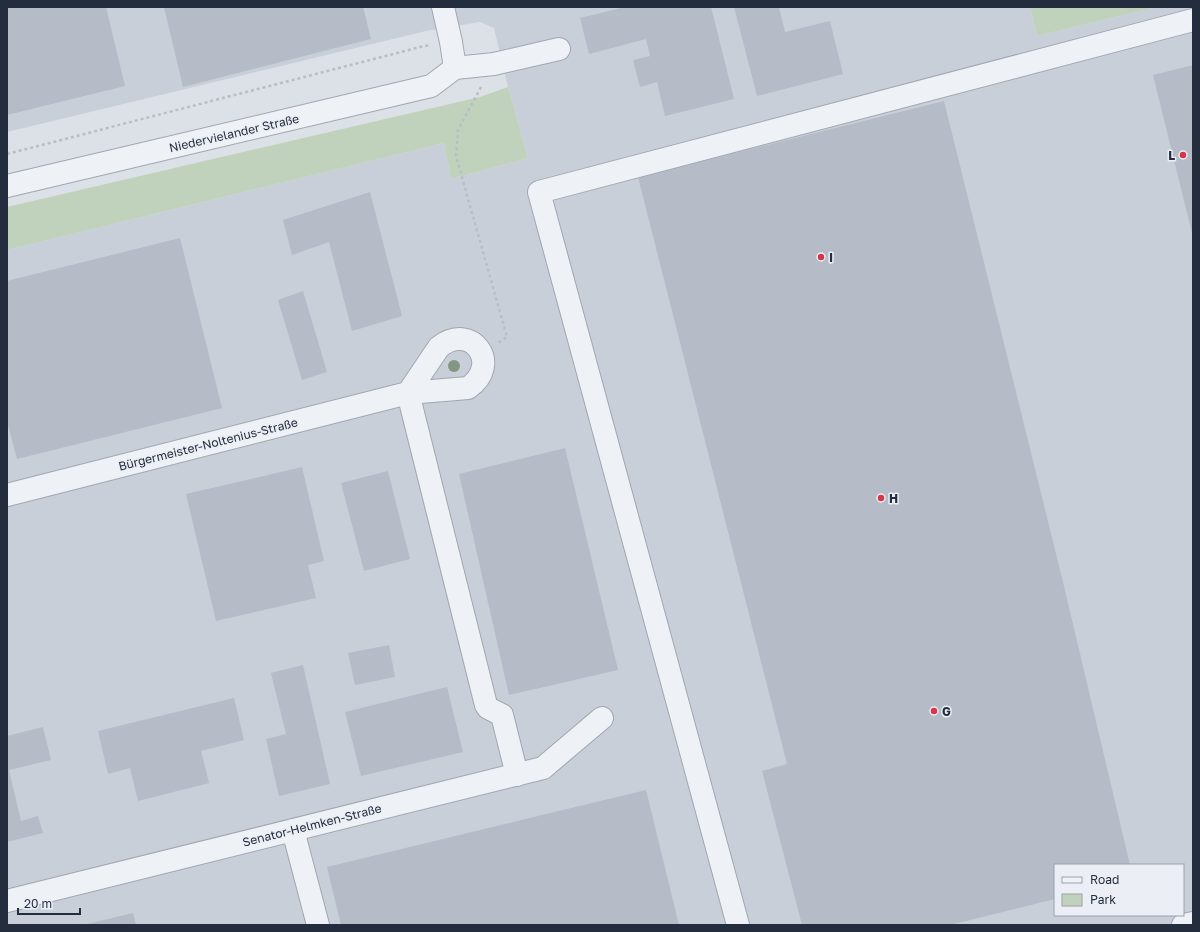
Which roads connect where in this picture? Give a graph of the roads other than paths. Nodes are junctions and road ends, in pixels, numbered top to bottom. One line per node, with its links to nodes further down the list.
1 (443, 7): 4 (street)
2 (1193, 20): 14 (street)
3 (559, 49): 4 (street)
4 (455, 68): 5 (street, Niedervielander Straße)
5 (7, 186)
6 (408, 393): 6 (street, Bürgermeister-Noltenius-Straße); 7 (street, Bürgermeister-Noltenius-Straße); 9 (street)
7 (7, 495)
8 (602, 718): 9 (street, Senator-Helmken-Straße)
9 (517, 774): 10 (street, Senator-Helmken-Straße)
10 (293, 830): 11 (street, Senator-Helmken-Straße); 13 (street)
11 (7, 901)
12 (1193, 923): 15 (street)
13 (318, 925)
14 (738, 925)
15 (1183, 925)

